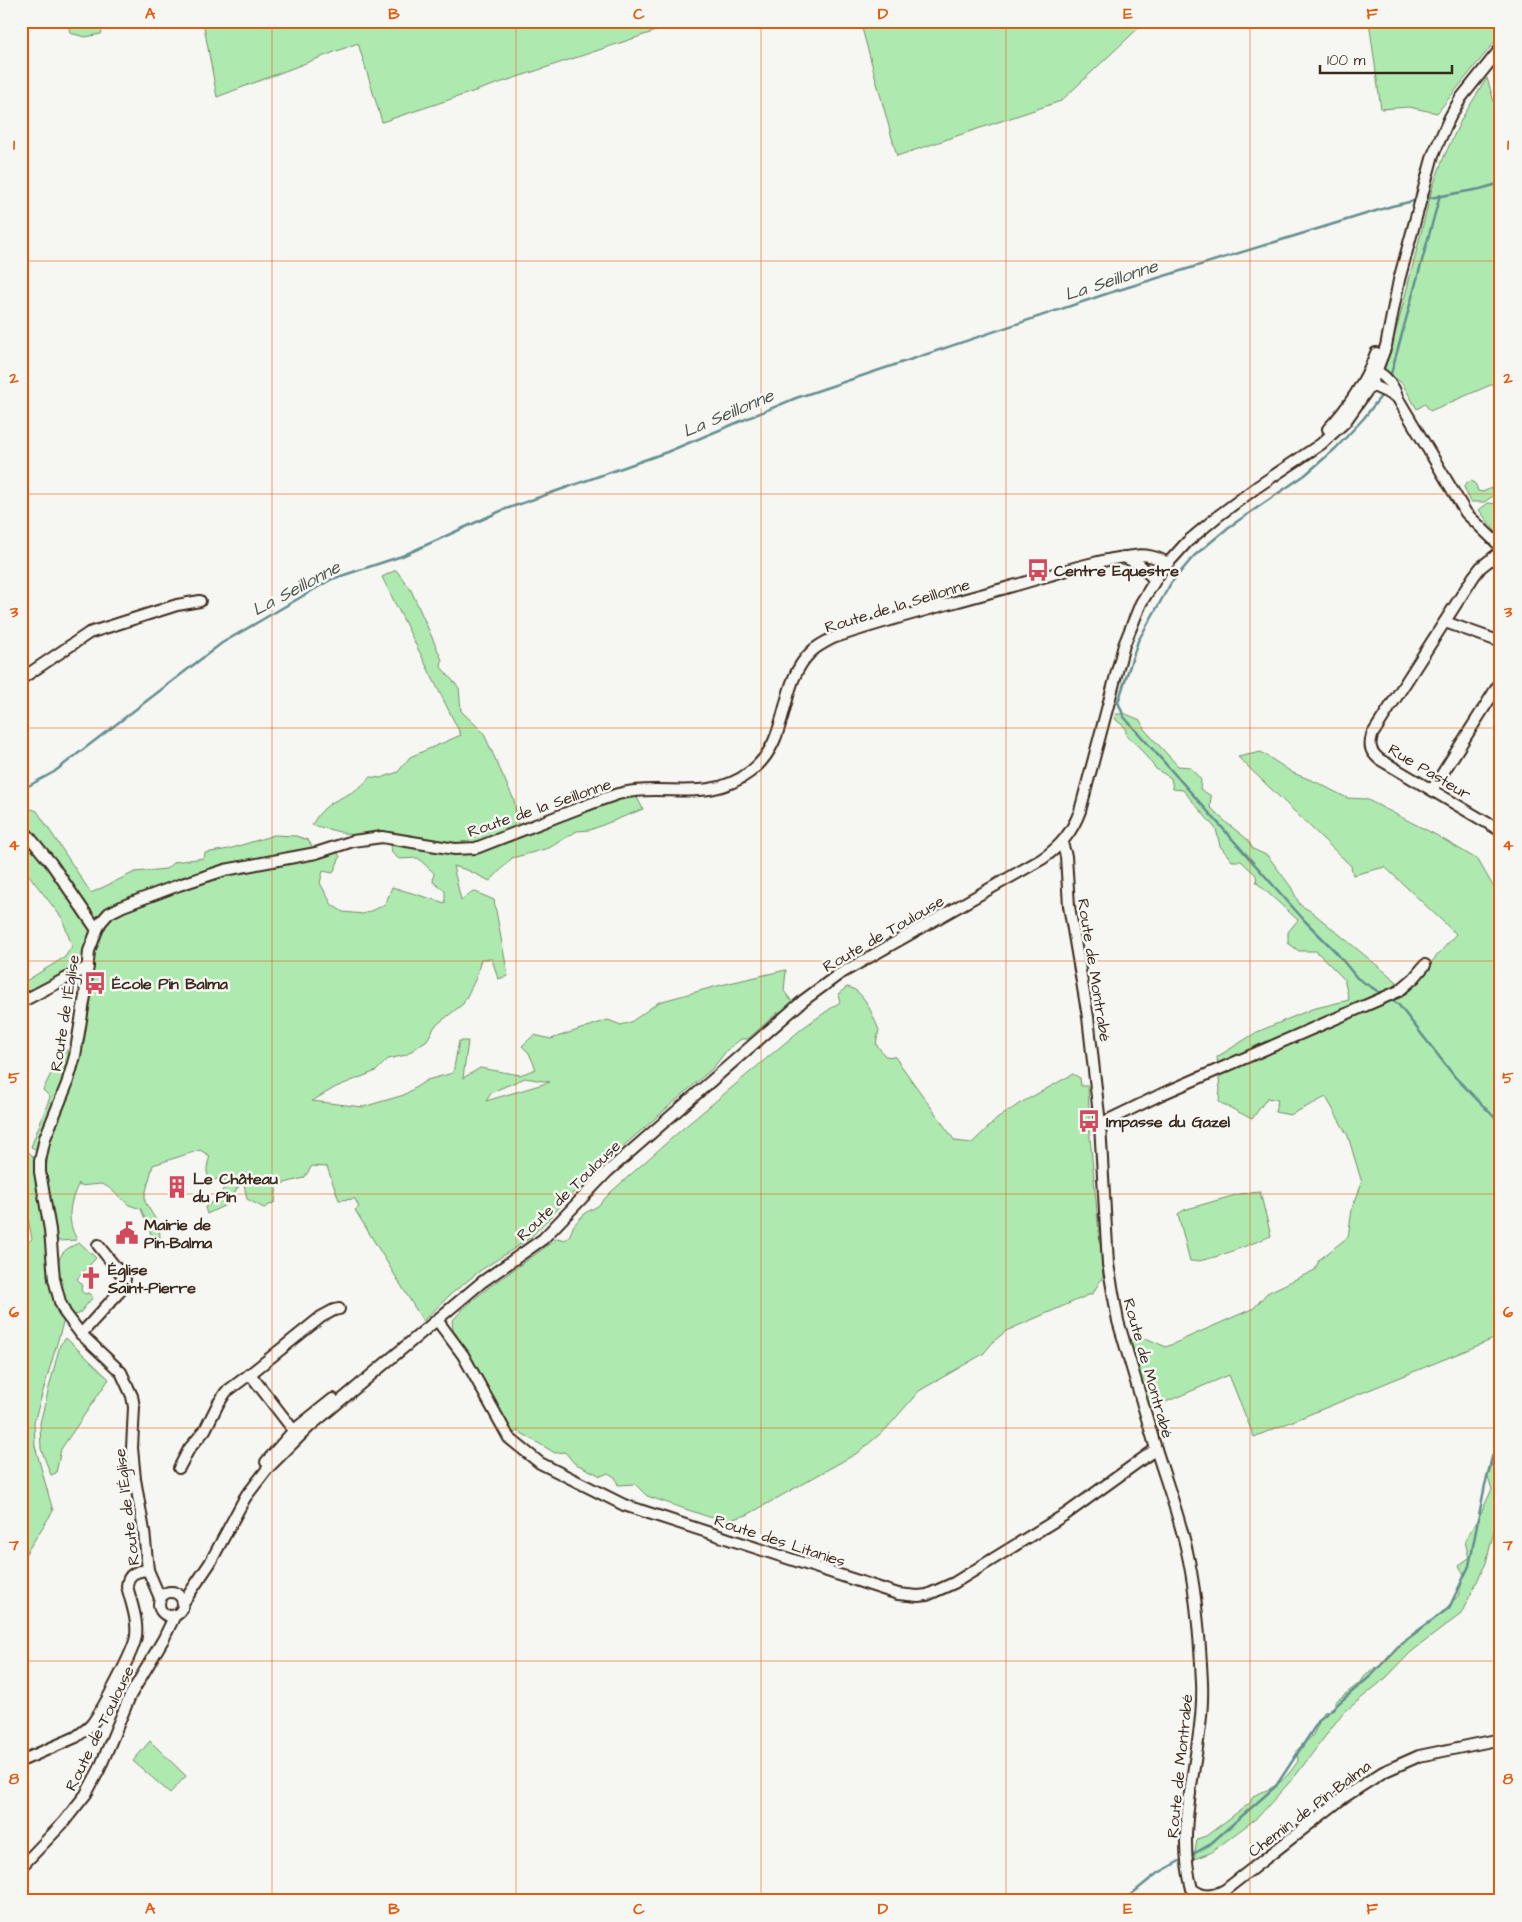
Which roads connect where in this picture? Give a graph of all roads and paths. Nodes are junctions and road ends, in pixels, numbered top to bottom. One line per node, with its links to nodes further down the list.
1 (1501, 48): 2 (street, Route de Toulouse)
2 (1371, 377): 3 (street); 3 (street); 6 (street, Route de Toulouse)
3 (1397, 396): 4 (street)
4 (1500, 549): 9 (street)
5 (1126, 558): 6 (street, Route de la Seillonne); 7 (street); 17 (street, Route de la Seillonne)
6 (1167, 564): 7 (street, Route de Toulouse)
7 (1155, 580): 16 (street, Route de Toulouse)
8 (200, 601): 11 (street)
9 (1445, 622): 10 (street); 13 (street, Rue Pasteur)
10 (1501, 642)
11 (21, 679)
12 (1501, 681): 13 (street)
13 (1432, 790): 15 (street, Rue Pasteur)
14 (21, 827): 17 (street)
15 (1500, 830)
16 (1062, 843): 21 (street, Route de Montrabé); 24 (street, Route de Toulouse)
17 (97, 930): 19 (street, Route de l'Église)
18 (1425, 965): 21 (street)
19 (88, 967): 20 (street); 25 (street, Route de l'Église)
20 (21, 1002)
21 (1100, 1124): 28 (street, Route de Montrabé)
22 (98, 1245): 25 (street)
23 (339, 1309): 26 (street)
24 (437, 1320): 27 (street, Route de Toulouse); 28 (street, Route des Litanies)
25 (81, 1334): 30 (street, Route de l'Église)
26 (250, 1374): 27 (street); 29 (street)
27 (297, 1433): 31 (street, Route de Toulouse)
28 (1156, 1449): 40 (street, Route de Montrabé)
29 (179, 1468)
30 (150, 1574): 32 (street, Route de l'Église); 38 (street)
31 (203, 1575): 32 (street, Route de Toulouse); 33 (street, Route de Toulouse)
32 (168, 1594): 33 (street); 34 (street)
33 (183, 1602): 35 (street)
34 (162, 1613): 35 (street); 36 (street, Route de Toulouse)
35 (174, 1615): 36 (street, Route de Toulouse)
36 (160, 1644): 39 (street, Route de Toulouse)
37 (1501, 1740): 40 (street, Chemin de Pin-Balma)
38 (21, 1761)
39 (21, 1867)
40 (1187, 1868)

